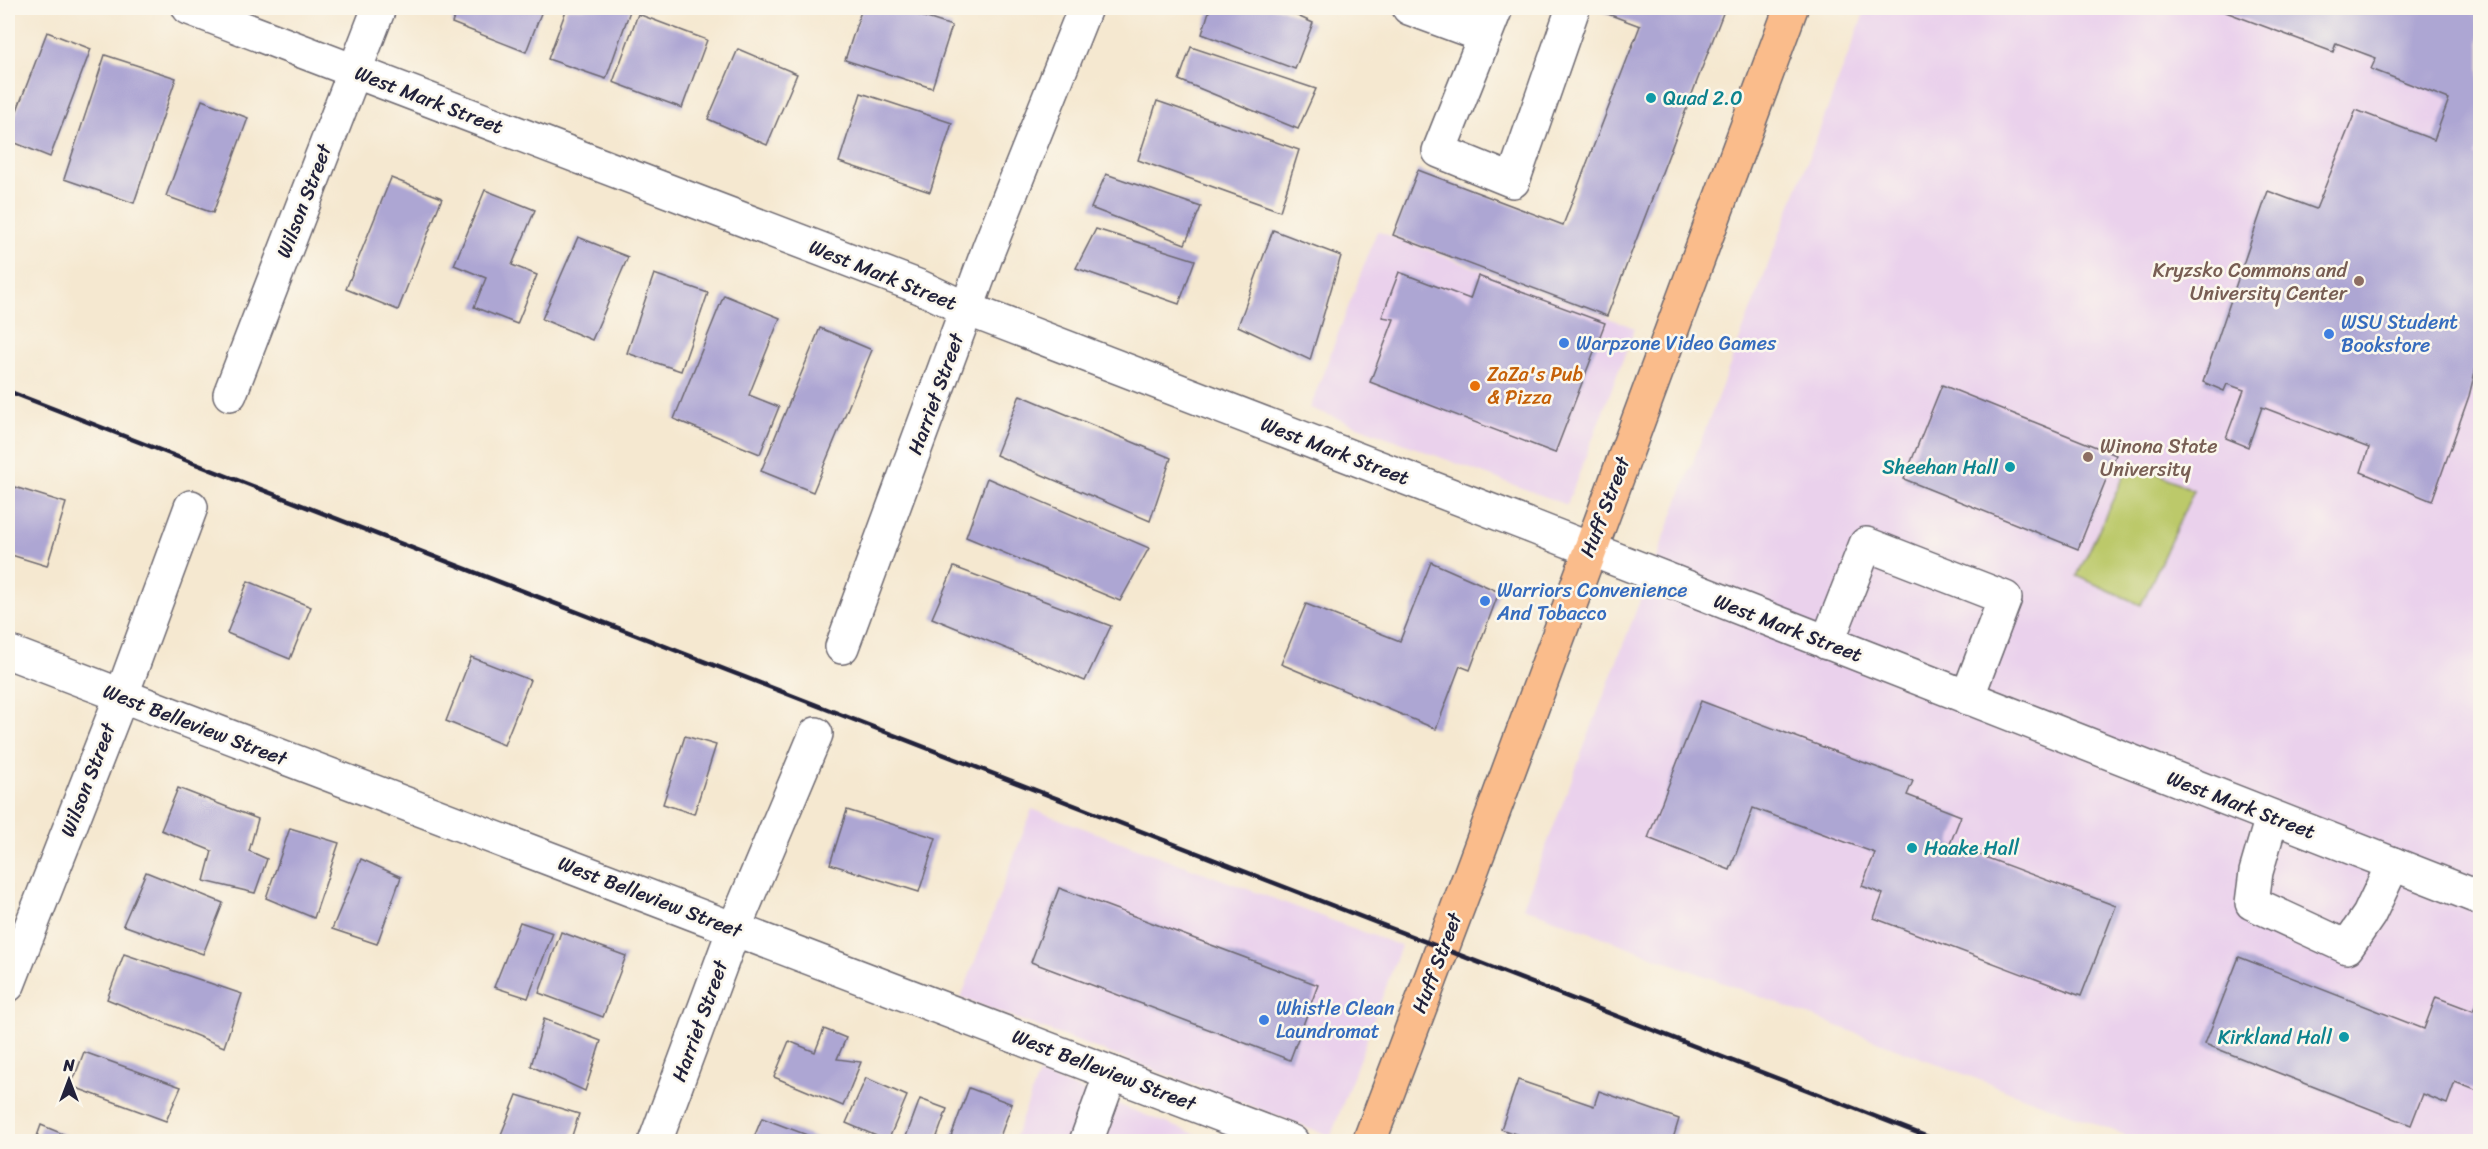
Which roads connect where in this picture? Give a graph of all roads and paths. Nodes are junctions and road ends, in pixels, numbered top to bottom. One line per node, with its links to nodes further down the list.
1 (189, 8): 8 (street, West Mark Street)
2 (379, 8): 8 (street, Wilson Street)
3 (1085, 8): 9 (street, Harriet Street)
4 (1409, 8): 7 (street)
5 (1573, 8): 7 (street)
6 (1791, 8): 12 (main road, Huff Street)
7 (1491, 22)
8 (354, 72): 9 (street, West Mark Street); 10 (street, Wilson Street)
9 (967, 309): 12 (street, West Mark Street); 14 (street, Harriet Street)
10 (230, 394)
11 (191, 507): 16 (street, Wilson Street)
12 (1589, 549): 13 (street, West Mark Street); 28 (main road, Huff Street)
13 (1827, 643): 17 (street, West Mark Street); 17 (street)
14 (842, 647)
15 (8, 652): 16 (street, West Belleview Street)
16 (121, 697): 22 (street, West Belleview Street); 23 (street, Wilson Street)
17 (1966, 698): 19 (street, West Mark Street)
18 (816, 734): 22 (street, Harriet Street)
19 (2272, 817): 20 (street, West Mark Street); 20 (street)
20 (2393, 864): 21 (street, West Mark Street)
21 (2481, 898)
22 (734, 930): 24 (street, West Belleview Street); 25 (street, Harriet Street)
23 (8, 985)
24 (1112, 1073): 26 (street); 27 (street, West Belleview Street)
25 (655, 1142)
26 (1086, 1142)
27 (1292, 1142)
28 (1368, 1142)

